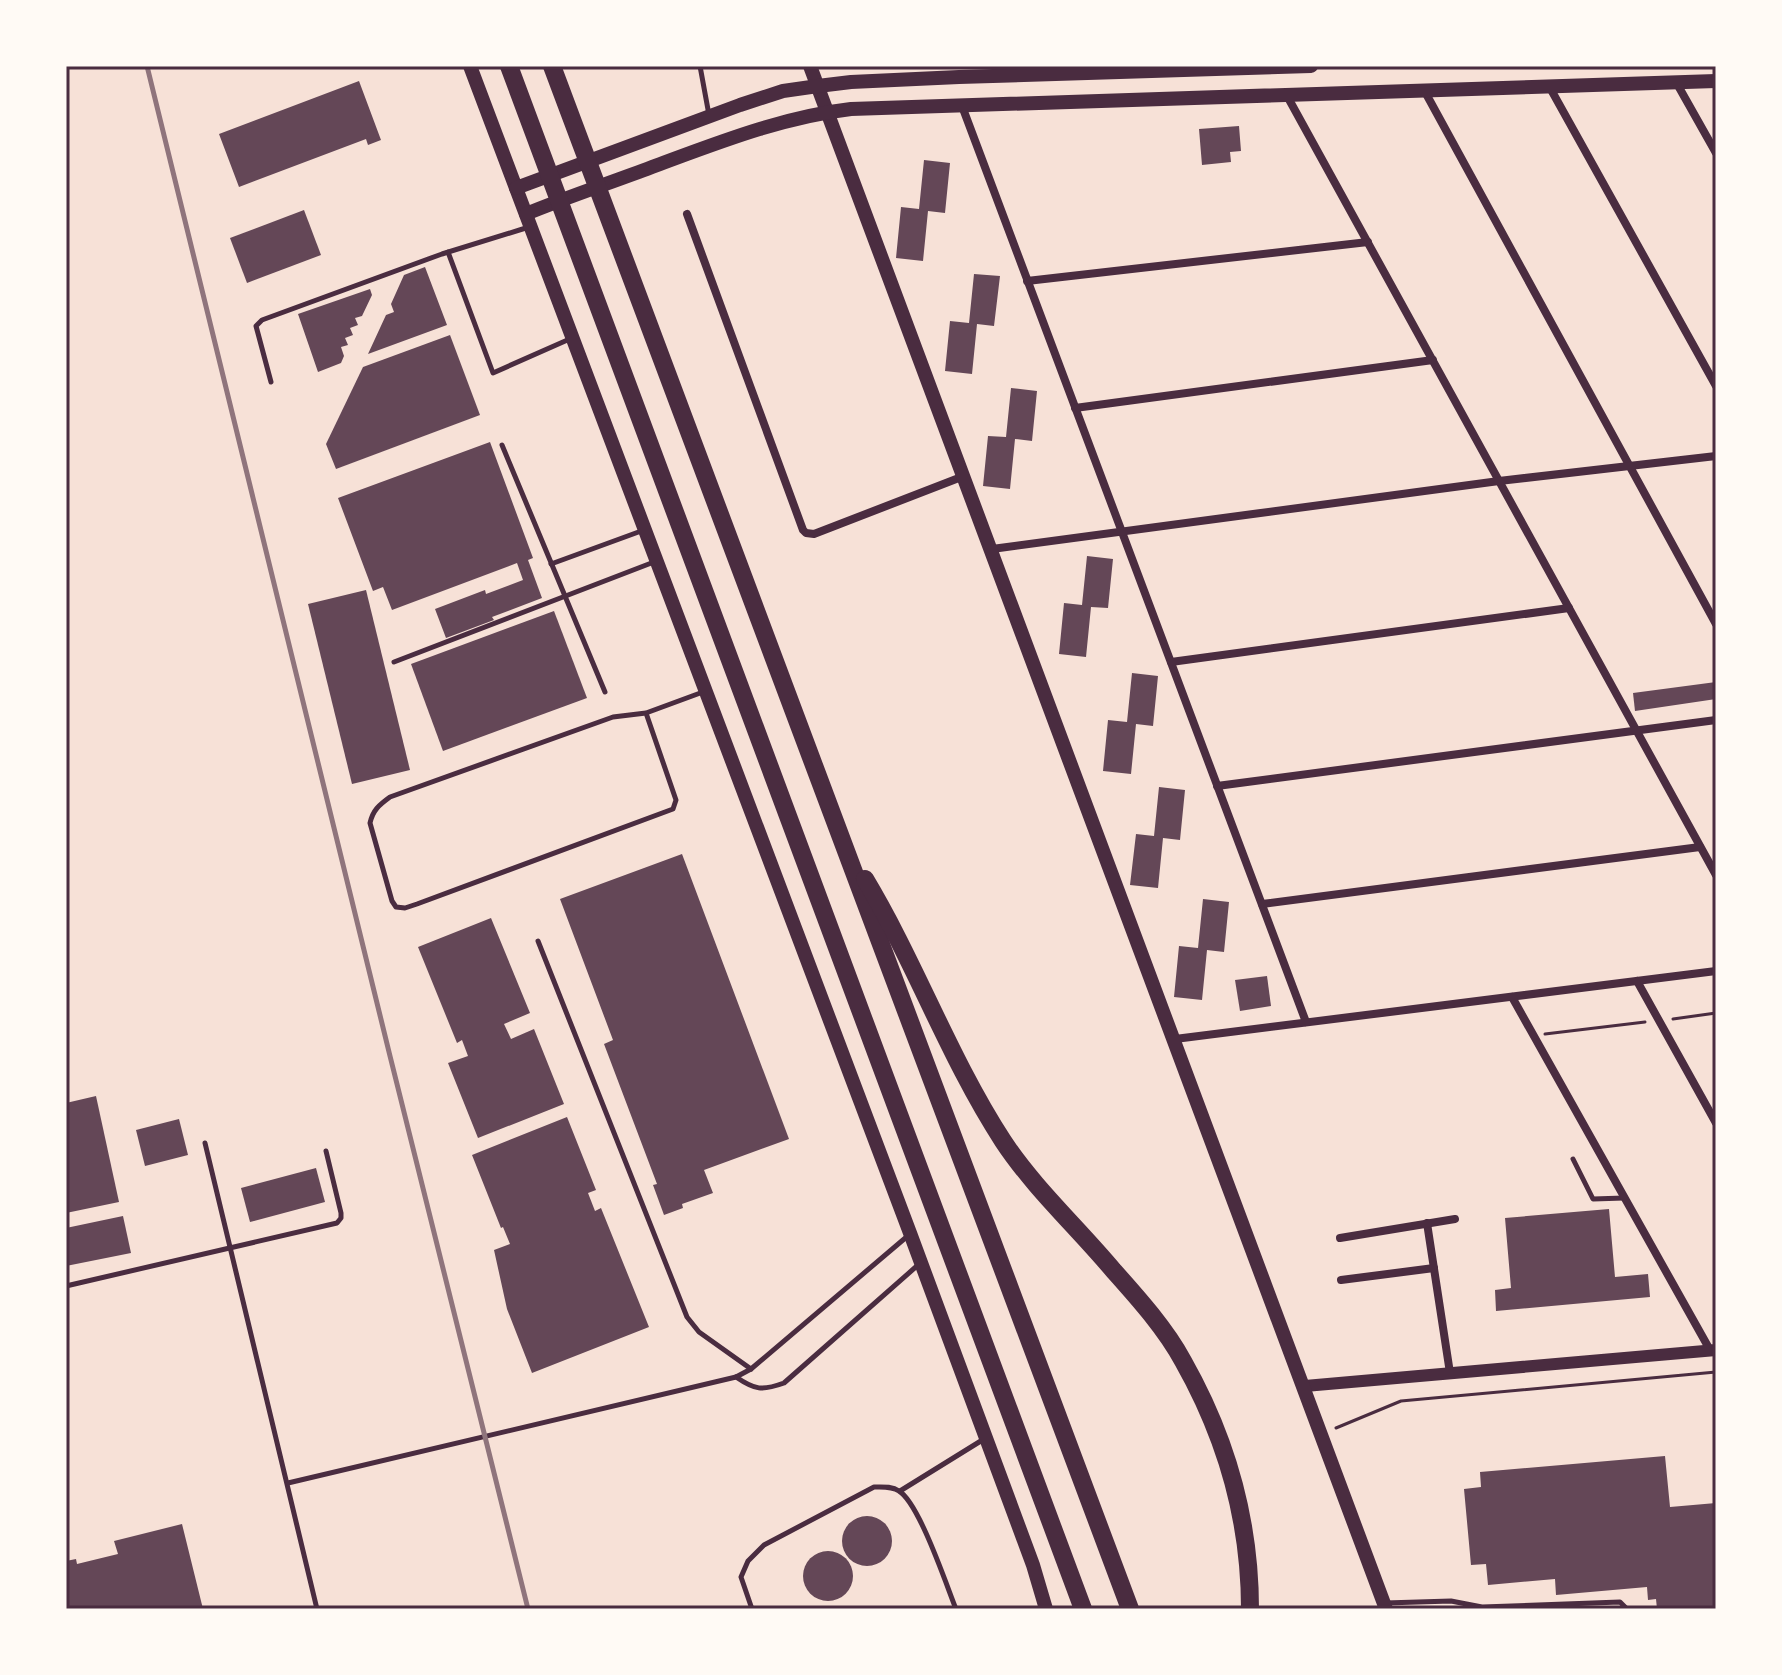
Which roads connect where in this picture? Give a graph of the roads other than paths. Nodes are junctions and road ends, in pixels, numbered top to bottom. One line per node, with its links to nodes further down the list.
1 (470, 66): 19 (main road)
2 (509, 66): 83 (highway)
3 (552, 66): 51 (highway)
4 (700, 66): 17 (lane)
5 (810, 66): 10 (main road)
6 (1311, 66): 7 (main road)
7 (1191, 71): 10 (main road); 14 (main road)
8 (1716, 81): 9 (main road)
9 (1676, 82): 11 (main road); 18 (street)
10 (818, 86): 16 (main road); 17 (main road)
11 (1549, 86): 12 (main road); 28 (street)
12 (1424, 90): 13 (main road); 32 (street)
13 (1286, 94): 14 (main road); 22 (street)
14 (1193, 97): 15 (main road)
15 (962, 106): 16 (main road); 24 (street)
16 (827, 112): 21 (main road); 33 (main road)
17 (709, 115): 19 (main road)
18 (1716, 153)
19 (516, 188): 21 (main road)
20 (687, 214): 33 (street)
21 (531, 217): 23 (lane); 25 (main road)
22 (1368, 242): 24 (street); 26 (street)
23 (448, 252): 25 (lane); 27 (lane)
24 (1027, 281): 29 (street)
25 (573, 338): 35 (main road)
26 (1433, 360): 29 (street); 34 (street)
27 (271, 382)
28 (1716, 386)
29 (1075, 408): 36 (street)
30 (502, 445): 39 (lane)
31 (1716, 456): 32 (street)
32 (1629, 467): 34 (street); 42 (street)
33 (964, 476): 37 (main road)
34 (1499, 481): 36 (street); 41 (street)
35 (645, 529): 38 (main road); 39 (lane)
36 (1122, 532): 37 (street); 44 (street)
37 (992, 549): 60 (main road)
38 (657, 561): 40 (lane); 45 (main road)
39 (551, 564): 40 (lane)
40 (565, 596): 43 (lane); 46 (lane)
41 (1569, 608): 44 (street); 49 (street)
42 (1716, 624)
43 (394, 662)
44 (1171, 662): 50 (street)
45 (705, 691): 47 (lane); 68 (main road)
46 (605, 692)
47 (646, 713): 47 (lane)
48 (1716, 720): 49 (street)
49 (1636, 730): 50 (street); 52 (street)
50 (1217, 786): 54 (street)
51 (842, 843): 93 (highway); 94 (highway)
52 (1700, 847): 53 (street); 54 (street)
53 (1716, 875)
54 (1262, 904): 59 (street)
55 (538, 941): 76 (lane)
56 (1716, 971): 57 (street)
57 (1637, 981): 58 (street); 61 (street)
58 (1512, 997): 59 (street); 65 (street)
59 (1306, 1022): 60 (street)
60 (1175, 1039): 79 (main road)
61 (1716, 1123)
62 (205, 1143): 70 (lane)
63 (326, 1151): 70 (lane)
64 (1573, 1159): 65 (lane)
65 (1624, 1198): 75 (street)
66 (1455, 1219): 67 (street)
67 (1427, 1223): 69 (street); 72 (street)
68 (910, 1233): 71 (main road); 76 (lane)
69 (1340, 1238)
70 (230, 1248): 74 (lane); 81 (lane)
71 (921, 1263): 78 (lane); 80 (main road)
72 (1434, 1268): 73 (street); 77 (street)
73 (1341, 1280)
74 (66, 1286)
75 (1713, 1350): 77 (street)
76 (751, 1369): 78 (lane)
77 (1450, 1373): 79 (street)
78 (736, 1377): 81 (lane)
79 (1305, 1386): 84 (main road)
80 (985, 1439): 82 (lane); 90 (main road)
81 (288, 1483): 87 (lane)
82 (900, 1491): 88 (lane); 89 (lane)
83 (1044, 1504): 91 (highway); 92 (highway)
84 (1385, 1606): 85 (lane)
85 (1505, 1607): 86 (lane)
86 (1627, 1608)
87 (317, 1609)
88 (752, 1609)
89 (956, 1609)
90 (1046, 1609)
91 (1069, 1609)
92 (1083, 1609)
93 (1130, 1609)
94 (1250, 1609)

